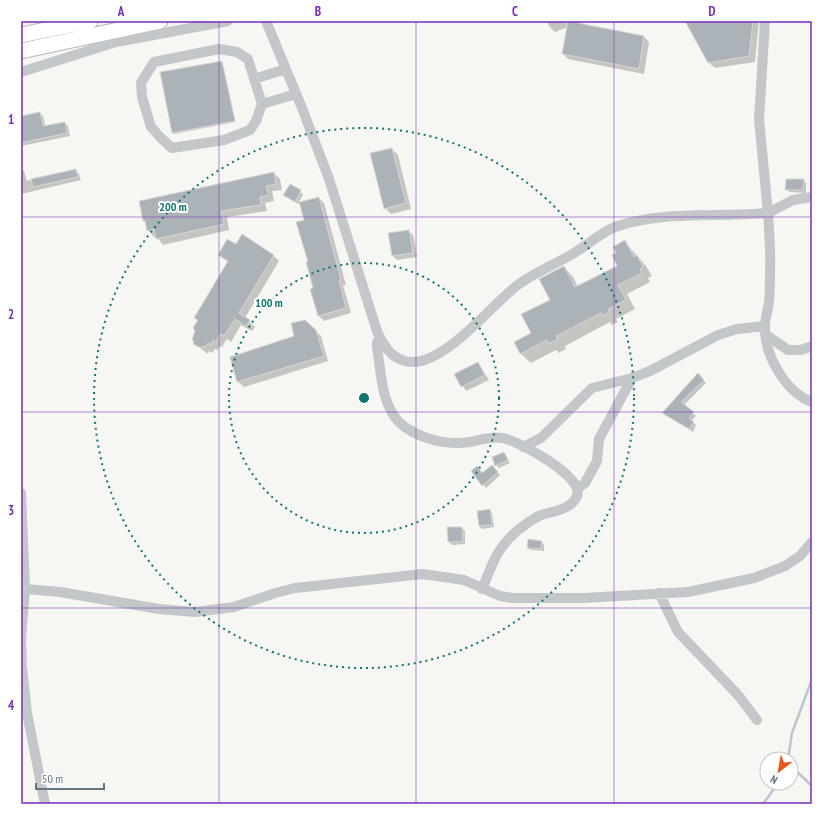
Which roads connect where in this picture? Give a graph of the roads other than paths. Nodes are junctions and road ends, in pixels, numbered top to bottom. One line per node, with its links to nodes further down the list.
1 (90, 21): 6 (highway)
2 (160, 21): 7 (highway)
3 (228, 21): 9 (street)
4 (266, 21): 8 (street)
5 (765, 21): 14 (street)
6 (21, 35)
7 (21, 51)
8 (286, 68): 10 (street); 11 (street)
9 (21, 72)
10 (254, 79): 12 (street); 12 (street)
11 (296, 94): 12 (street); 16 (street)
12 (262, 104)
13 (812, 197): 14 (street)
14 (768, 213): 15 (street); 16 (street)
15 (765, 330): 17 (street); 18 (street); 19 (street)
16 (380, 339): 20 (street)
17 (812, 346)
18 (632, 378): 20 (street); 21 (street)
19 (812, 402)
20 (523, 447): 21 (street)
21 (578, 488): 25 (street)
22 (21, 493): 24 (street)
23 (812, 542): 26 (street)
24 (25, 588): 25 (street); 28 (street)
25 (482, 589): 26 (street)
26 (659, 593): 27 (street)
27 (757, 720)
28 (45, 804)

